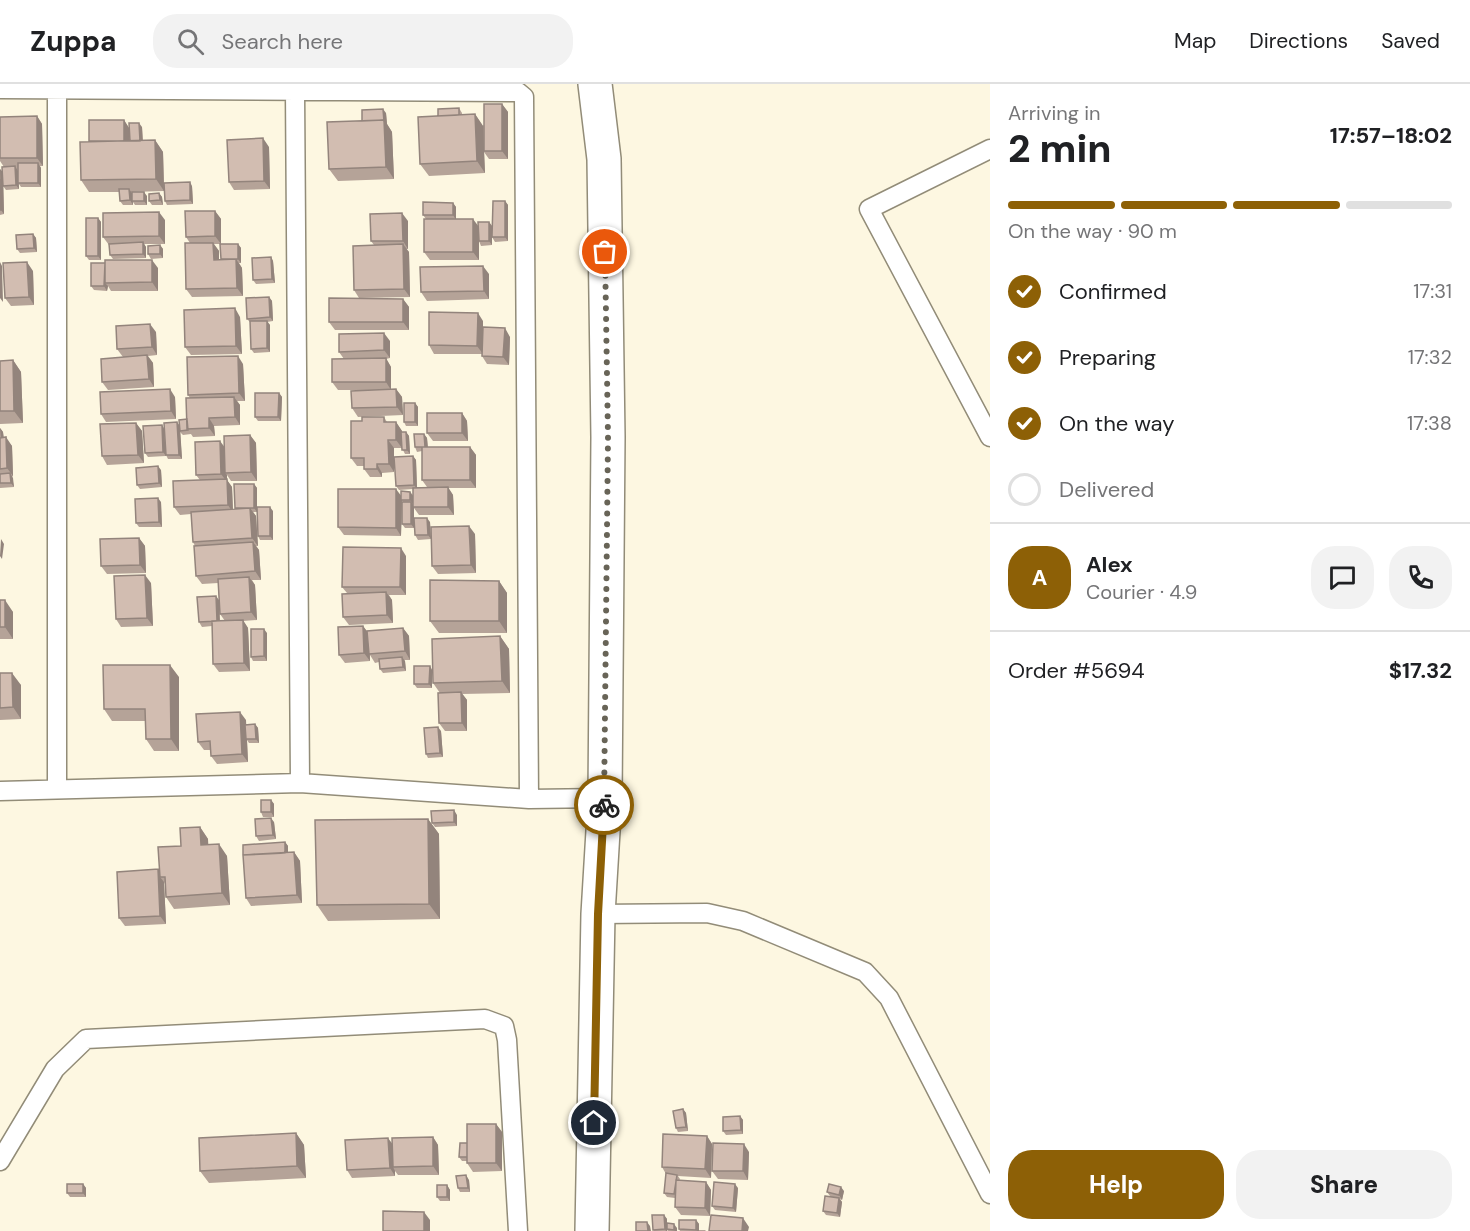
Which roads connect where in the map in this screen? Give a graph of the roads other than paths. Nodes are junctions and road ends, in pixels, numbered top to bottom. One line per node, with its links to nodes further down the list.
1 (595, 84): 7 (highway)
2 (615, 84): 7 (highway)
3 (57, 86): 4 (street); 5 (street); 10 (street)
4 (0, 89)
5 (295, 92): 9 (street); 13 (street)
6 (990, 148): 8 (street)
7 (604, 159): 12 (highway)
8 (990, 437)
9 (300, 783): 10 (street); 13 (street)
10 (57, 789): 11 (street)
11 (0, 791)
12 (605, 798): 13 (street); 14 (highway)
13 (529, 799)
14 (598, 914): 16 (street); 18 (highway)
15 (0, 1161): 17 (street)
16 (990, 1194)
17 (518, 1231)
18 (592, 1231)

